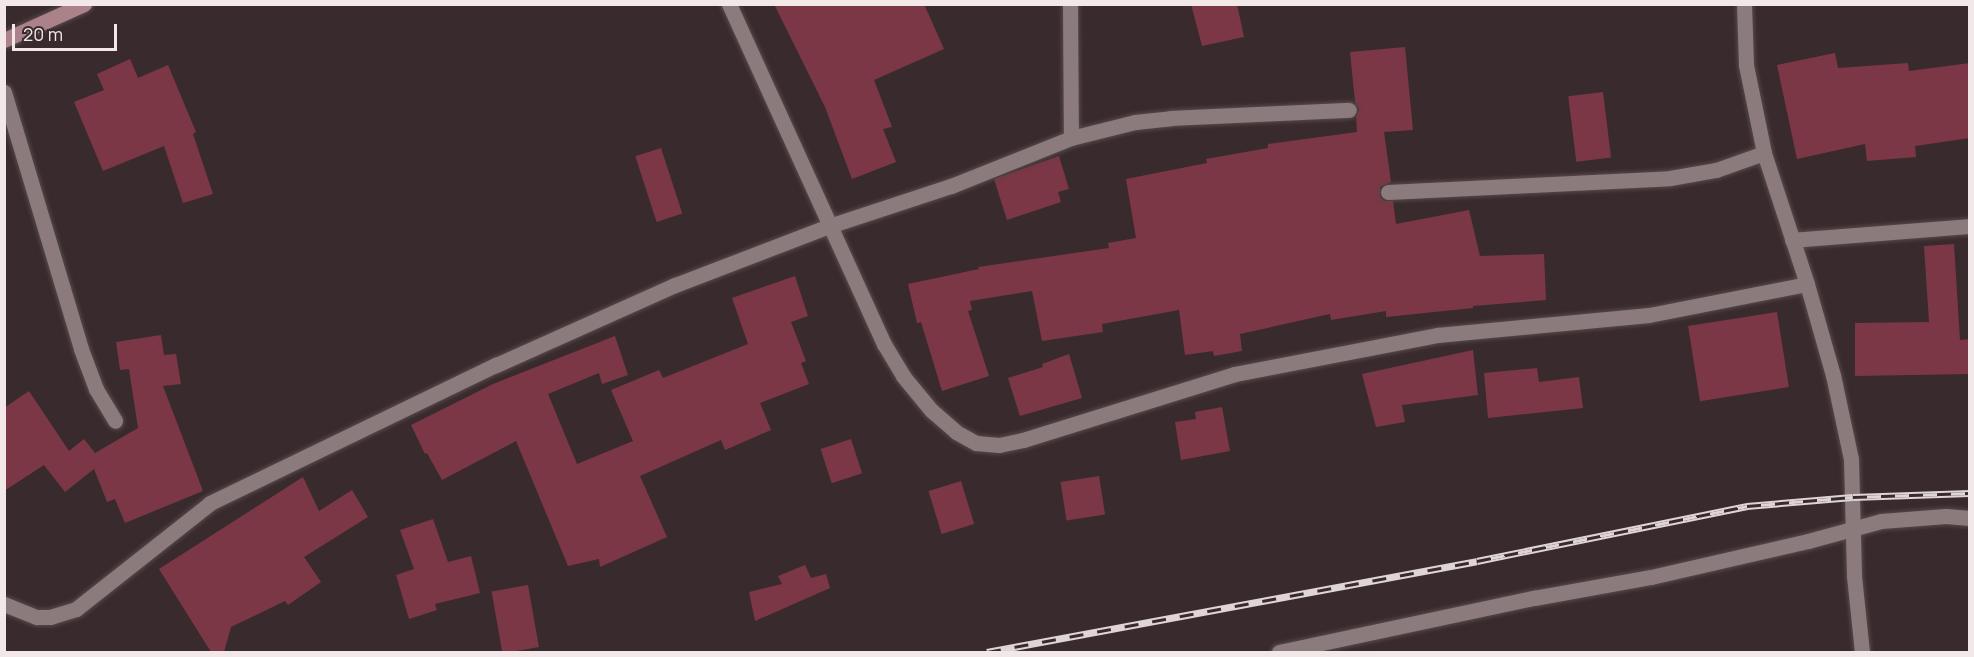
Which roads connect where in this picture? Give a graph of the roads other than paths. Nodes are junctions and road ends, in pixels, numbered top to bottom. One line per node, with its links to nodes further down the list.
1 (84, 4): 5 (street)
2 (729, 4): 11 (street)
3 (1070, 4): 8 (street)
4 (1744, 4): 9 (street)
5 (4, 40)
6 (4, 92): 15 (street)
7 (1348, 110): 8 (street)
8 (1071, 138): 11 (street)
9 (1764, 153): 10 (street); 13 (street)
10 (1388, 192)
11 (829, 226): 14 (street); 18 (street)
12 (1970, 226): 13 (street)
13 (1792, 240): 14 (street)
14 (1807, 284): 17 (street)
15 (115, 421)
16 (1970, 518): 17 (street)
17 (1853, 527): 19 (street); 20 (street)
18 (4, 604)
19 (1279, 652)
20 (1862, 652)

